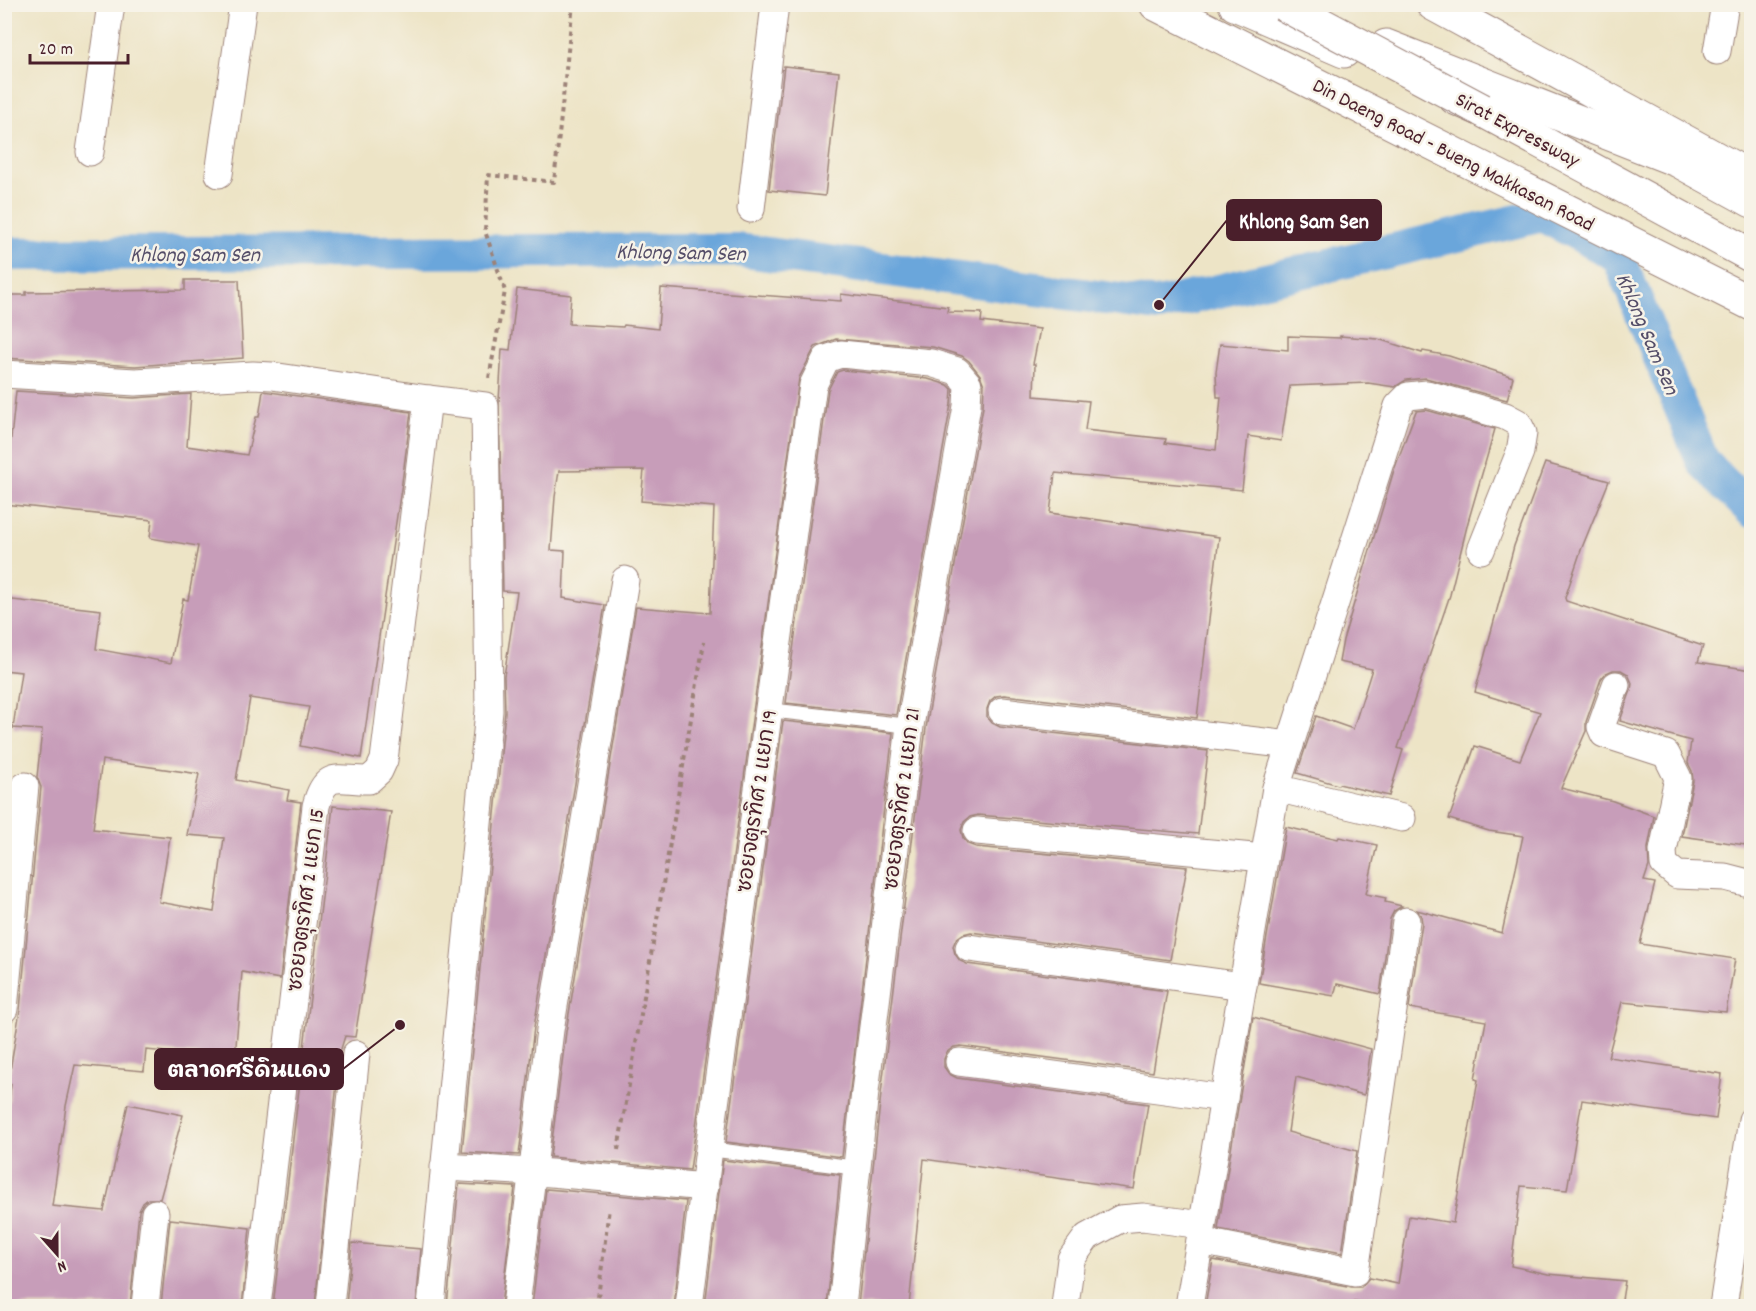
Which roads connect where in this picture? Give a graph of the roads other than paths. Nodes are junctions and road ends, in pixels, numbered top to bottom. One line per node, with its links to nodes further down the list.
1 (111, 4): 11 (street)
2 (243, 4): 12 (street)
3 (775, 4): 15 (street)
4 (1156, 4): 17 (main road, Din Daeng Road - Bueng Makkasan Road)
5 (1235, 4): 10 (main road, bridge)
6 (1282, 4): 10 (main road, Sirat Expressway, bridge); 14 (main road)
7 (1433, 4): 13 (main road)
8 (1725, 4): 9 (street)
9 (1717, 51)
10 (1482, 110): 16 (main road, Sirat Expressway)
11 (90, 152)
12 (219, 174)
13 (1752, 178)
14 (1752, 201)
15 (750, 209)
16 (1752, 256)
17 (1752, 304)
18 (886, 359): 24 (street, ซอยจตุรทิศ 2 แยก 19); 26 (street, ซอยจตุรทิศ 2 แยก 21)
19 (4, 374): 20 (street)
20 (428, 399): 43 (street); 50 (street, ซอยจตุรทิศ 2 แยก 15)
21 (1481, 550): 27 (street)
22 (625, 580): 45 (street)
23 (1616, 685): 33 (street)
24 (769, 710): 26 (lane); 42 (street, ซอยจตุรทิศ 2 แยก 19)
25 (1002, 711): 27 (street)
26 (910, 726): 44 (street, ซอยจตุรทิศ 2 แยก 21)
27 (1290, 745): 29 (street)
28 (26, 786): 37 (street)
29 (1276, 788): 30 (street); 32 (street)
30 (1402, 818)
31 (978, 831): 32 (street)
32 (1264, 858): 36 (street)
33 (1752, 884)
34 (1406, 921): 48 (street)
35 (969, 948): 36 (street)
36 (1243, 986): 40 (street)
37 (4, 1009)
38 (356, 1054): 51 (street)
39 (959, 1062): 40 (street)
40 (1224, 1098): 48 (street)
41 (1752, 1120): 58 (street)
42 (709, 1149): 44 (lane); 46 (street, ซอยจตุรทิศ 2 แยก 19)
43 (444, 1167): 45 (street); 52 (street)
44 (857, 1168): 55 (street, ซอยจตุรทิศ 2 แยก 21)
45 (532, 1172): 46 (street); 53 (street)
46 (705, 1187): 54 (street, ซอยจตุรทิศ 2 แยก 19)
47 (155, 1213): 49 (street)
48 (1201, 1233): 56 (street); 57 (street)
49 (145, 1306)
50 (256, 1306)
51 (330, 1306)
52 (430, 1306)
53 (516, 1306)
54 (689, 1306)
55 (843, 1306)
56 (1065, 1306)
57 (1189, 1306)
58 (1723, 1306)

